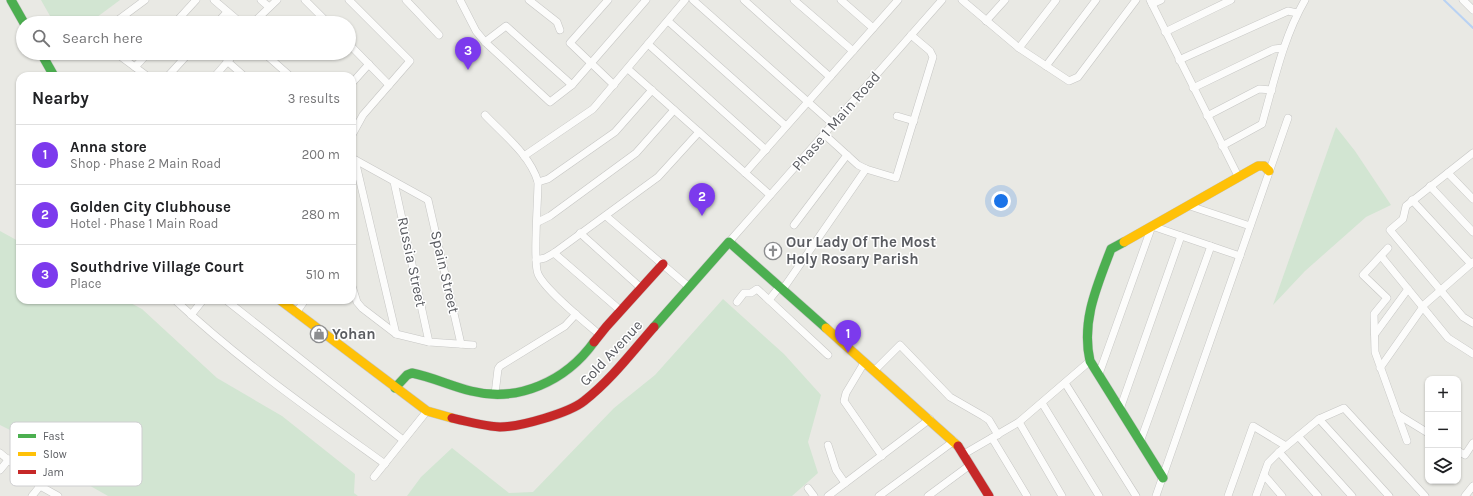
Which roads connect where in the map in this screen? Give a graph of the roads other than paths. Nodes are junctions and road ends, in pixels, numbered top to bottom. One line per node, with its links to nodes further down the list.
1 (11, 0): 36 (street)
2 (145, 0): 37 (street)
3 (196, 0): 38 (street)
4 (214, 0): 34 (street)
5 (261, 0): 32 (street)
6 (277, 0): 32 (street)
7 (305, 0): 42 (street)
8 (349, 0): 76 (street)
9 (406, 0): 48 (street)
10 (470, 0): 29 (street)
11 (529, 0): 46 (street)
12 (608, 0): 63 (street)
13 (646, 0): 63 (street)
14 (685, 0): 43 (street)
15 (693, 0): 82 (street)
16 (744, 0): 74 (street)
17 (794, 0): 55 (street)
18 (841, 0): 45 (street)
19 (962, 0): 44 (street)
20 (1005, 0): 44 (street)
21 (1056, 0): 52 (street)
22 (1096, 0): 65 (street)
23 (1136, 0): 65 (street)
24 (1161, 0): 31 (street)
25 (1231, 0): 47 (street)
26 (1305, 0): 35 (street)
27 (1463, 0): 33 (street)
28 (939, 1): 49 (street, Phase 1 Main Road)
29 (461, 2): 50 (street)
30 (893, 2): 45 (street)
31 (1151, 2): 47 (street)
32 (269, 6): 41 (street)
33 (1473, 10)
34 (227, 12): 39 (street); 40 (street)
35 (1297, 13): 53 (street); 61 (street)
36 (20, 16)
37 (123, 16)
38 (182, 16)
39 (223, 16)
40 (232, 16)
41 (260, 16)
42 (321, 16)
43 (668, 21): 51 (street); 90 (street)
44 (986, 21): 52 (street)
45 (873, 28): 55 (street)
46 (560, 30)
47 (1165, 32): 61 (street)
48 (439, 35)
49 (911, 35): 88 (street); 89 (street, Phase 1 Main Road)
50 (485, 42): 78 (street); 78 (street)
51 (648, 44): 67 (street); 95 (street)
52 (1019, 48): 65 (street)
53 (1283, 48): 79 (street); 81 (street)
54 (356, 51): 64 (street)
55 (853, 51): 74 (street)
56 (45, 60): 68 (street)
57 (126, 60): 66 (street)
58 (142, 60): 66 (street)
59 (183, 60): 70 (street)
60 (272, 60): 73 (street)
61 (1179, 60): 79 (street)
62 (227, 61): 71 (street); 72 (street)
63 (592, 63): 77 (street); 78 (street)
64 (368, 64): 75 (street); 76 (street)
65 (1046, 66)
66 (136, 67): 69 (street)
67 (628, 69): 77 (street); 80 (street)
68 (52, 72)
69 (142, 72)
70 (172, 72)
71 (218, 72)
72 (239, 72)
73 (285, 72)
74 (830, 77): 82 (street)
75 (356, 78)
76 (389, 84): 91 (street)
77 (614, 84): 97 (street)
78 (572, 85)
79 (1193, 88): 86 (street)
80 (652, 90): 83 (street); 108 (street)
81 (1272, 90): 86 (street); 94 (street)
82 (808, 102): 89 (street); 90 (street)
83 (674, 110): 92 (street); 115 (street)
84 (485, 115): 97 (street)
85 (896, 116): 88 (street)
86 (1207, 116): 94 (street)
87 (1288, 118): 103 (street)
88 (914, 121): 102 (street)
89 (834, 125): 93 (street, Phase 1 Main Road)
90 (786, 126): 95 (street)
91 (356, 127)
92 (699, 132): 105 (street); 114 (street)
93 (825, 135): 96 (street); 110 (street, Phase 1 Main Road)
94 (1222, 146): 106 (street)
95 (766, 150): 105 (street)
96 (847, 155): 102 (street); 116 (street)
97 (524, 156): 108 (street)
98 (1470, 156): 100 (street); 104 (street)
99 (356, 160): 107 (street)
100 (1473, 164)
101 (356, 167): 150 (street)
102 (866, 169): 132 (street)
103 (1269, 170): 106 (street); 118 (street)
104 (1448, 172): 109 (street); 111 (street)
105 (745, 173): 110 (street)
106 (1238, 176): 113 (street)
107 (394, 182): 153 (street, Russia Street); 154 (street, Spain Street)
108 (538, 182): 115 (street)
109 (1430, 186): 112 (street); 119 (street)
110 (770, 195): 122 (street, Phase 1 Main Road)
111 (1473, 199)
112 (1412, 200): 129 (street); 135 (street)
113 (1190, 206): 117 (street); 118 (street)
114 (606, 216): 120 (street); 130 (street)
115 (538, 222): 128 (street)
116 (794, 225)
117 (1152, 226): 121 (street); 158 (street); 162 (street)
118 (1250, 226): 126 (street)
119 (1473, 232)
120 (580, 233): 125 (street); 133 (street)
121 (1181, 236): 123 (street); 167 (street)
122 (729, 242): 131 (street, Gold Avenue); 132 (street)
123 (1211, 246): 126 (street); 179 (street)
124 (1388, 248): 127 (street)
125 (554, 253): 128 (street); 145 (street)
126 (1240, 256): 194 (street)
127 (1381, 256): 134 (street); 151 (street)
128 (536, 260): 147 (street)
129 (1472, 263): 135 (street)
130 (663, 264): 131 (street); 133 (street)
131 (690, 287): 168 (street, Gold Avenue)
132 (782, 287): 137 (street); 159 (street)
133 (642, 288): 145 (street)
134 (1408, 289): 144 (street); 151 (street)
135 (1441, 290): 144 (street); 149 (street)
136 (356, 299): 150 (street)
137 (769, 300): 138 (street); 157 (street)
138 (737, 302)
139 (180, 304): 148 (street)
140 (200, 304): 148 (street)
141 (231, 304): 176 (street)
142 (285, 304): 146 (street, Gold Avenue)
143 (302, 304): 146 (street)
144 (1423, 308): 156 (street); 160 (street)
145 (621, 311): 152 (street)
146 (296, 313): 164 (street, Gold Avenue)
147 (576, 314): 152 (street); 165 (street)
148 (191, 315): 189 (street)
149 (1473, 323)
150 (396, 334): 153 (street)
151 (1375, 334): 160 (street)
152 (600, 335): 165 (street)
153 (429, 342): 154 (street)
154 (461, 344): 155 (street)
155 (473, 345)
156 (1473, 354)
157 (828, 355)
158 (1090, 361): 162 (street); 163 (street)
159 (864, 363): 161 (street); 187 (street)
160 (1380, 368): 169 (street)
161 (874, 371): 170 (street); 174 (street)
162 (1099, 374): 167 (street)
163 (1065, 383): 166 (street); 209 (street)
164 (395, 388): 165 (street); 168 (street, Gold Avenue)
165 (495, 394)
166 (1042, 403): 172 (street); 208 (street)
167 (1120, 409): 179 (street)
168 (427, 411): 176 (street)
169 (1397, 414): 173 (street); 178 (street)
170 (930, 420): 177 (street); 187 (street)
171 (1319, 420): 175 (street); 216 (street); 217 (street)
172 (1019, 422): 174 (street); 207 (street)
173 (1425, 431)
174 (995, 436): 186 (street); 206 (street)
175 (1298, 436): 182 (street); 215 (street)
176 (403, 440): 189 (street)
177 (954, 441): 186 (street); 204 (street)
178 (1406, 441)
179 (1140, 442): 194 (street)
180 (1473, 444): 185 (street)
181 (828, 445): 195 (street)
182 (1286, 446): 183 (street); 211 (street)
183 (1279, 452): 192 (street); 214 (street)
184 (0, 453): 188 (street)
185 (1461, 453)
186 (964, 454): 190 (street)
187 (882, 456): 195 (street)
188 (9, 459): 191 (street)
189 (385, 464): 193 (street)
190 (970, 465): 199 (street); 205 (street)
191 (0, 470)
192 (1264, 475): 212 (street); 213 (street)
193 (374, 476)
194 (1163, 478): 210 (street)
195 (845, 483): 203 (street)
196 (40, 486): 200 (street); 201 (street)
197 (1473, 486): 218 (street)
198 (808, 488): 202 (street)
199 (984, 494)
200 (32, 496)
201 (58, 496)
202 (814, 496)
203 (828, 496)
204 (879, 496)
205 (928, 496)
206 (1027, 496)
207 (1062, 496)
208 (1099, 496)
209 (1136, 496)
210 (1156, 496)
211 (1228, 496)
212 (1256, 496)
213 (1282, 496)
214 (1318, 496)
215 (1352, 496)
216 (1388, 496)
217 (1425, 496)
218 (1465, 496)

